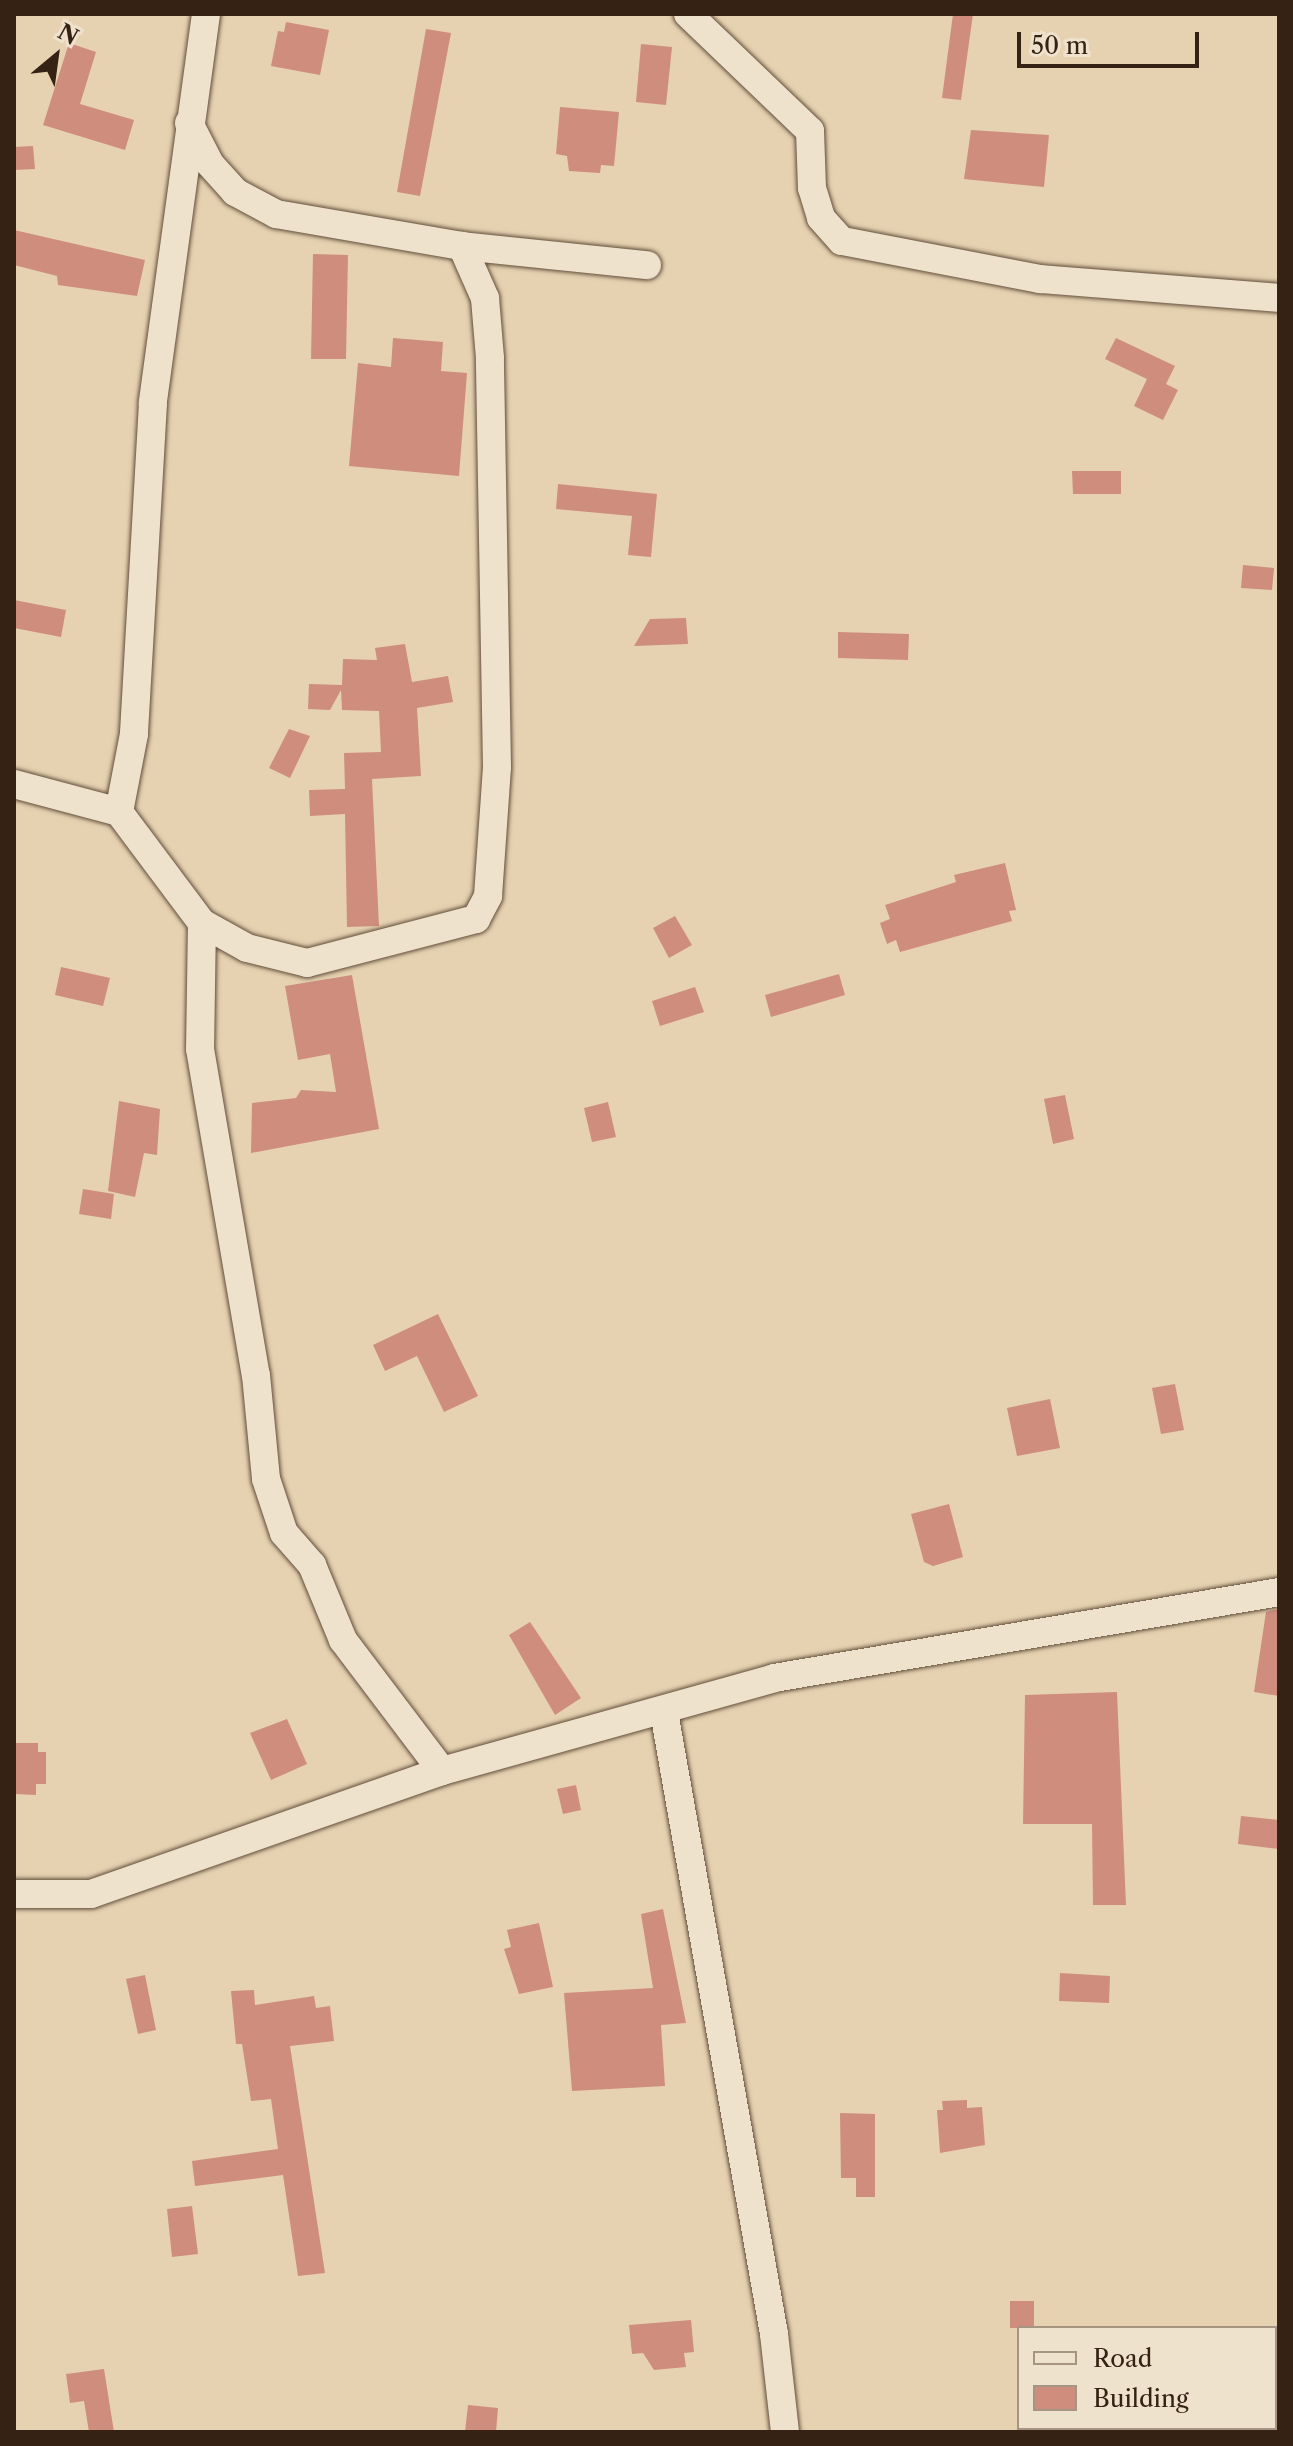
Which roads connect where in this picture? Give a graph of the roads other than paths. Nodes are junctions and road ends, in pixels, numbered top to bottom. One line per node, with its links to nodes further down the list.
1 (206, 14): 3 (street)
2 (688, 14): 6 (street)
3 (189, 123): 4 (street); 8 (street)
4 (462, 246): 5 (street); 9 (street)
5 (647, 265)
6 (1279, 298)
7 (14, 784): 8 (street)
8 (119, 812): 9 (street)
9 (202, 923): 12 (street)
10 (1279, 1592): 11 (street)
11 (664, 1712): 12 (street); 14 (street)
12 (442, 1771): 13 (street)
13 (14, 1894)
14 (785, 2432)

